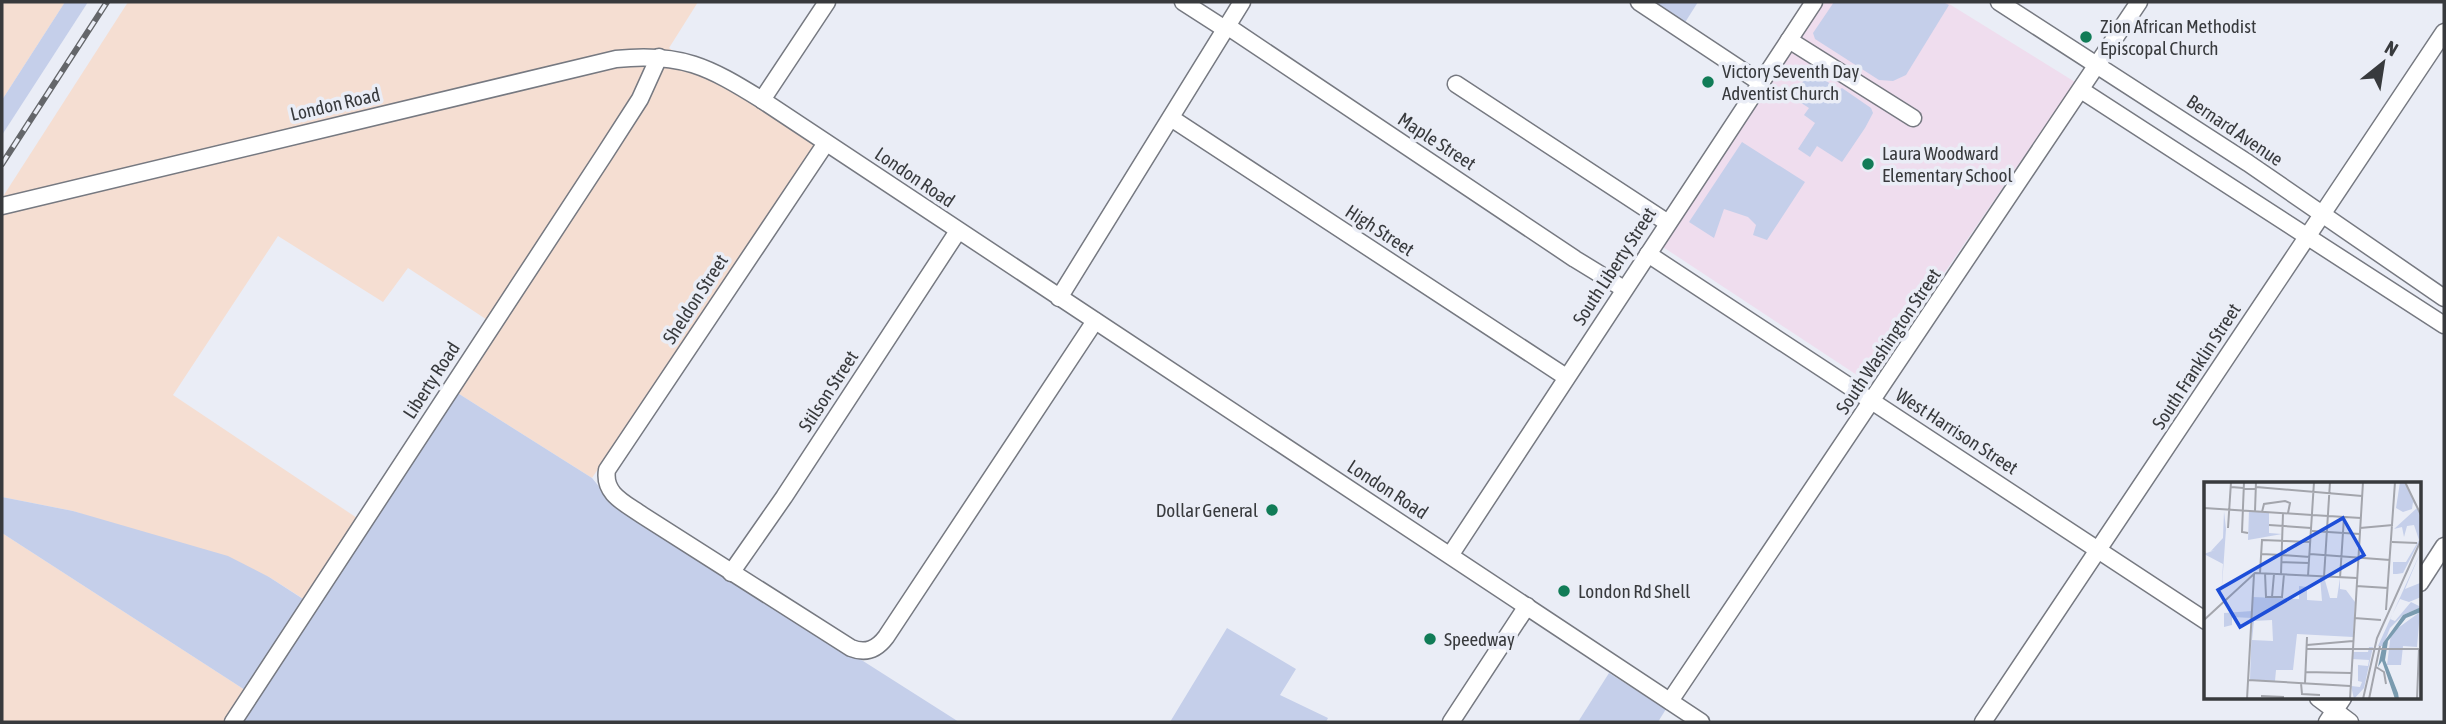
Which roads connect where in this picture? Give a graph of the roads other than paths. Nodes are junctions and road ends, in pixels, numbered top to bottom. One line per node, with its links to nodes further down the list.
1 (827, 2): 16 (street)
2 (1183, 2): 8 (street, Maple Street)
3 (1242, 2): 8 (street)
4 (1639, 2): 14 (street)
5 (1814, 2): 10 (street, South Liberty Street)
6 (1998, 2): 12 (street, Bernard Avenue)
7 (2139, 2): 12 (street, South Washington Street)
8 (1226, 27): 17 (street); 26 (street, Maple Street)
9 (2444, 32): 21 (street, South Franklin Street)
10 (1789, 40): 14 (street, South Liberty Street); 18 (street)
11 (659, 57): 16 (street, London Road); 20 (street, London Road); 42 (street, Liberty Road)
12 (2097, 65): 15 (street, South Washington Street); 21 (street, Bernard Avenue)
13 (1456, 83): 22 (street)
14 (1761, 83): 22 (street, South Liberty Street)
15 (2081, 90): 24 (street); 32 (street, South Washington Street)
16 (762, 100): 19 (street, London Road)
17 (1171, 118): 27 (street); 31 (street, High Street)
18 (1913, 118)
19 (826, 143): 23 (street, London Road); 36 (street, Sheldon Street)
20 (2, 206)
21 (2323, 215): 24 (street, South Franklin Street); 28 (street, Bernard Avenue)
22 (1668, 223): 25 (street, South Liberty Street)
23 (958, 231): 27 (street, London Road); 36 (street, Stilson Street)
24 (2308, 237): 30 (street); 34 (street, South Franklin Street)
25 (1648, 254): 26 (street, South Liberty Street); 32 (street, West Harrison Street)
26 (1624, 289): 31 (street, South Liberty Street)
27 (1059, 298): 29 (street, London Road)
28 (2444, 298)
29 (1095, 321): 35 (street, London Road); 36 (street)
30 (2444, 325)
31 (1566, 377): 35 (street, South Liberty Street)
32 (1873, 401): 34 (street, West Harrison Street); 40 (street, South Washington Street)
33 (2444, 546): 37 (street)
34 (2098, 550): 39 (street, West Harrison Street); 45 (street, South Franklin Street)
35 (1451, 554): 38 (street, London Road)
36 (732, 572)
37 (2422, 580)
38 (1527, 606): 40 (street, London Road); 43 (street)
39 (2204, 620)
40 (1670, 701): 44 (street, London Road)
41 (2335, 710): 46 (street)
42 (233, 722)
43 (1451, 722)
44 (1701, 722)
45 (1983, 722)
46 (2350, 722)

